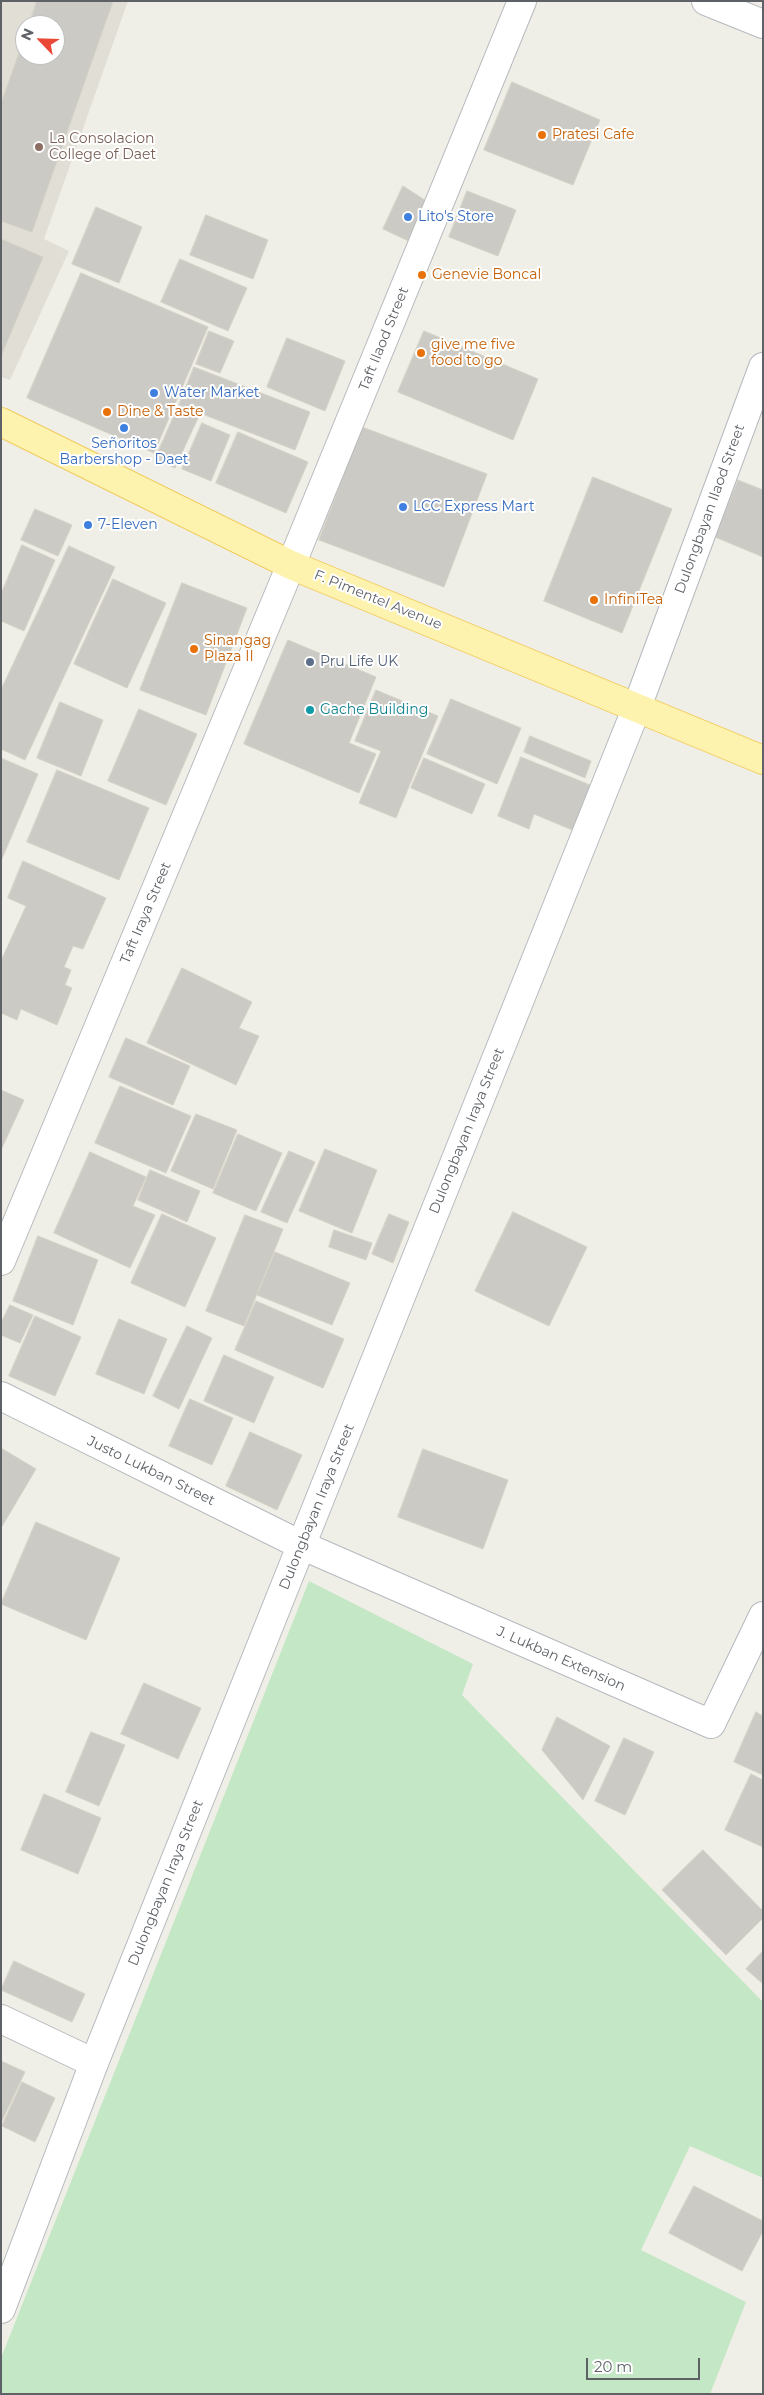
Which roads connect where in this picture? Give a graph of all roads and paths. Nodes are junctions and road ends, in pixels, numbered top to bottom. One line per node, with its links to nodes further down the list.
1 (522, 1): 6 (street, Taft Ilaod Street)
2 (706, 1): 3 (street)
3 (763, 24)
4 (763, 367): 7 (street, Dulongbayan Ilaod Street)
5 (1, 422): 6 (main road, F. Pimentel Avenue)
6 (291, 565): 7 (main road, F. Pimentel Avenue); 9 (street, Taft Iraya Street)
7 (637, 707): 8 (main road, F. Pimentel Avenue); 11 (street, Dulongbayan Iraya Street)
8 (763, 760)
9 (1, 1261)
10 (1, 1396): 11 (street, Justo Lukban Street)
11 (301, 1545): 12 (street, J. Lukban Extension); 14 (street, Dulongbayan Iraya Street)
12 (763, 1616)
13 (1, 2019): 14 (street)
14 (94, 2063): 15 (street, Dulongbayan Iraya Street)
15 (1, 2309)

